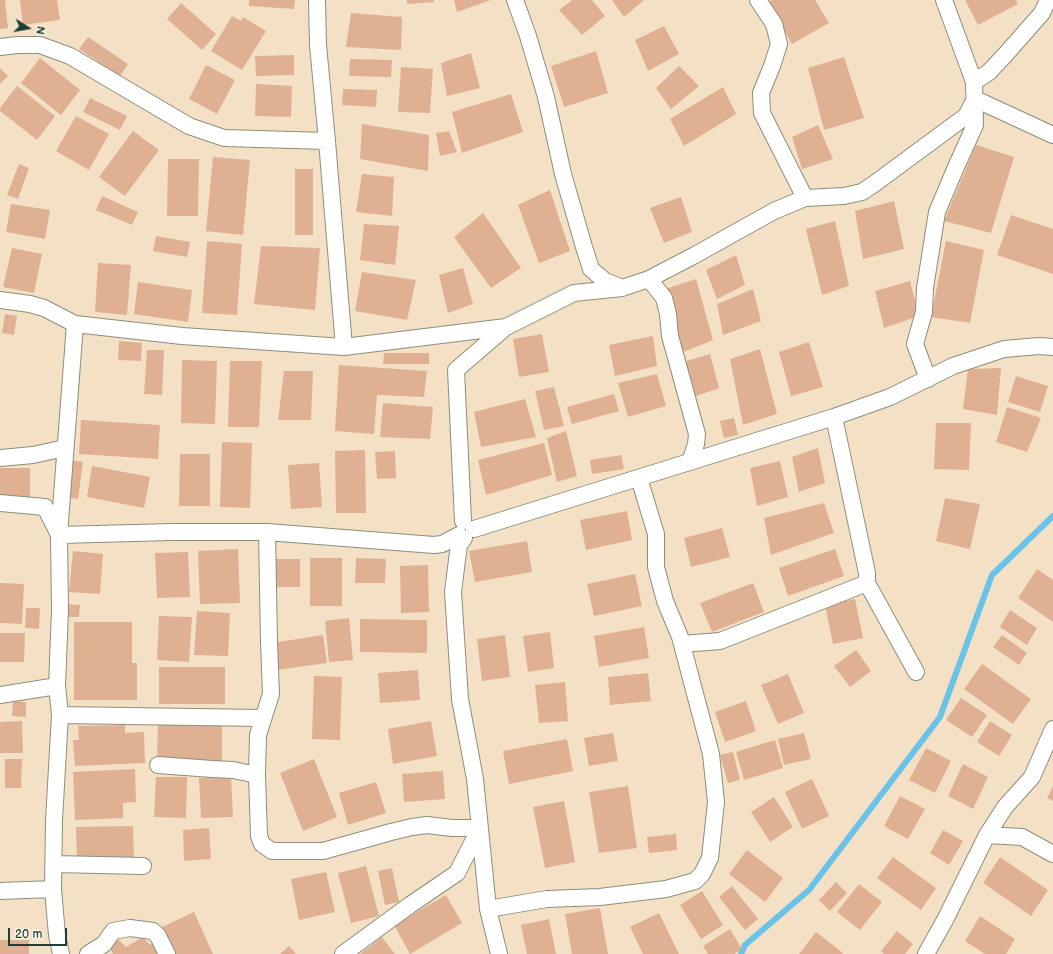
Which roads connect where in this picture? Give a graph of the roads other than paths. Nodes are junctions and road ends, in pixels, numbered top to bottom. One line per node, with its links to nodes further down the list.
1 (317, 0): 10 (street)
2 (515, 0): 13 (street)
3 (758, 0): 11 (street)
4 (944, 0): 7 (street)
5 (1048, 0): 7 (street)
6 (0, 48): 10 (street)
7 (974, 82): 8 (street)
8 (975, 99): 9 (street); 11 (street); 19 (street)
9 (1053, 135)
10 (327, 141): 17 (street)
11 (805, 198): 12 (street)
12 (649, 279): 13 (street); 23 (street)
13 (622, 288): 16 (street)
14 (0, 300): 15 (street)
15 (75, 324): 17 (street); 21 (street)
16 (506, 327): 17 (street); 26 (street)
17 (344, 346)
18 (1053, 347): 19 (street)
19 (928, 379): 20 (street)
20 (834, 417): 23 (street); 29 (street)
21 (65, 448): 22 (street); 28 (street)
22 (0, 458)
23 (690, 462): 24 (street)
24 (639, 478): 26 (street); 30 (street)
25 (0, 503): 28 (street)
26 (465, 531): 27 (street); 39 (street)
27 (267, 532): 28 (street); 35 (street)
28 (59, 535): 32 (street)
29 (867, 583): 30 (street); 31 (street)
30 (682, 644): 46 (street)
31 (916, 672)
32 (56, 686): 33 (street); 34 (street)
33 (0, 695)
34 (60, 715): 35 (street); 42 (street)
35 (263, 718): 38 (street)
36 (1053, 729): 40 (street)
37 (158, 765): 38 (street)
38 (257, 774): 39 (street)
39 (480, 828): 46 (street); 50 (street)
40 (987, 835): 41 (street); 52 (street)
41 (1053, 854)
42 (54, 864): 43 (street); 44 (street)
43 (143, 866)
44 (53, 889): 45 (street); 47 (street)
45 (0, 891)
46 (488, 909): 51 (street)
47 (62, 954)
48 (88, 954): 49 (street)
49 (167, 954)
50 (343, 954)
51 (499, 954)
52 (926, 954)

